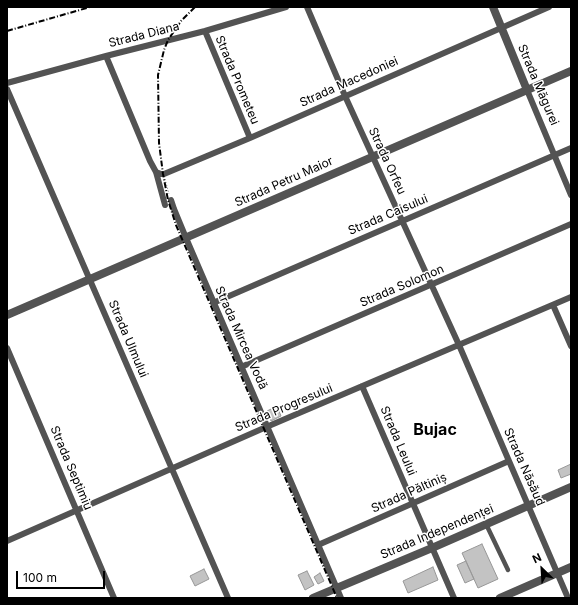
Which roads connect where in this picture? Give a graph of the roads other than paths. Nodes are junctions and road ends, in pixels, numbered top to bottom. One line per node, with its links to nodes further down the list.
1 (286, 7): 6 (street, Strada Diana)
2 (306, 7): 12 (street, Strada Orfeu)
3 (493, 7): 5 (street, Strada Măgurei)
4 (549, 7): 5 (street, Strada Macedoniei)
5 (501, 28): 11 (street, Strada Măgurei); 12 (street, Strada Macedoniei)
6 (205, 31): 7 (street, Strada Diana); 13 (street, Strada Prometeu)
7 (106, 56): 9 (street, Strada Diana); 17 (street)
8 (571, 71): 11 (street, Strada Petru Maior)
9 (7, 83)
10 (7, 89): 24 (street, Strada Ulmului)
11 (527, 90): 15 (street, Strada Măgurei); 16 (street, Strada Petru Maior)
12 (345, 96): 13 (street, Strada Macedoniei); 16 (street, Strada Orfeu)
13 (250, 138): 17 (street, Strada Macedoniei)
14 (571, 148): 15 (street, Strada Caisului)
15 (554, 155): 18 (street, Strada Măgurei); 21 (street, Strada Caisului)
16 (373, 157): 21 (street, Strada Orfeu); 23 (street, Strada Petru Maior)
17 (156, 172): 20 (street)
18 (571, 195)
19 (171, 200): 23 (street, Strada Mircea Vodă)
20 (165, 205)
21 (403, 220): 25 (street, Strada Orfeu); 27 (street, Strada Caisului)
22 (571, 224): 25 (street, Strada Solomon)
23 (186, 238): 24 (street, Strada Petru Maior); 27 (street, Strada Mircea Vodă)
24 (90, 280): 29 (street, Strada Petru Maior); 37 (street, Strada Ulmului)
25 (432, 285): 30 (street, Strada Orfeu); 33 (street, Strada Solomon)
26 (571, 297): 28 (street, Strada Progresului)
27 (213, 303): 33 (street, Strada Mircea Vodă)
28 (553, 305): 30 (street, Strada Progresului); 31 (street)
29 (7, 315)
30 (459, 345): 34 (street, Strada Progresului); 36 (street, Strada Năsăud)
31 (571, 346)
32 (7, 348): 41 (street, Strada Septimiu)
33 (241, 367): 35 (street, Strada Mircea Vodă)
34 (362, 386): 35 (street, Strada Progresului); 39 (street, Strada Leului)
35 (267, 427): 37 (street, Strada Progresului); 44 (street, Strada Mircea Vodă)
36 (509, 461): 39 (street, Strada Păltiniș); 40 (street, Strada Năsăud)
37 (172, 469): 41 (street, Strada Progresului); 51 (street, Strada Ulmului)
38 (571, 487): 40 (street, Strada Independenței)
39 (412, 503): 44 (street, Strada Păltiniș); 45 (street, Strada Leului)
40 (529, 506): 42 (street, Strada Independenței); 48 (street, Strada Năsăud)
41 (77, 510): 43 (street, Strada Progresului); 50 (street, Strada Septimiu)
42 (486, 524): 45 (street, Strada Independenței); 47 (street)
43 (7, 541)
44 (318, 545): 49 (street, Strada Mircea Vodă)
45 (432, 548): 49 (street, Strada Independenței); 54 (street, Strada Leului)
46 (571, 567): 48 (street)
47 (508, 570)
48 (558, 573): 55 (street); 56 (street, Strada Năsăud)
49 (336, 588): 52 (street, Strada Independenței); 53 (street, Strada Mircea Vodă)
50 (114, 598)
51 (228, 598)
52 (312, 598)
53 (341, 598)
54 (454, 598)
55 (500, 598)
56 (568, 598)

